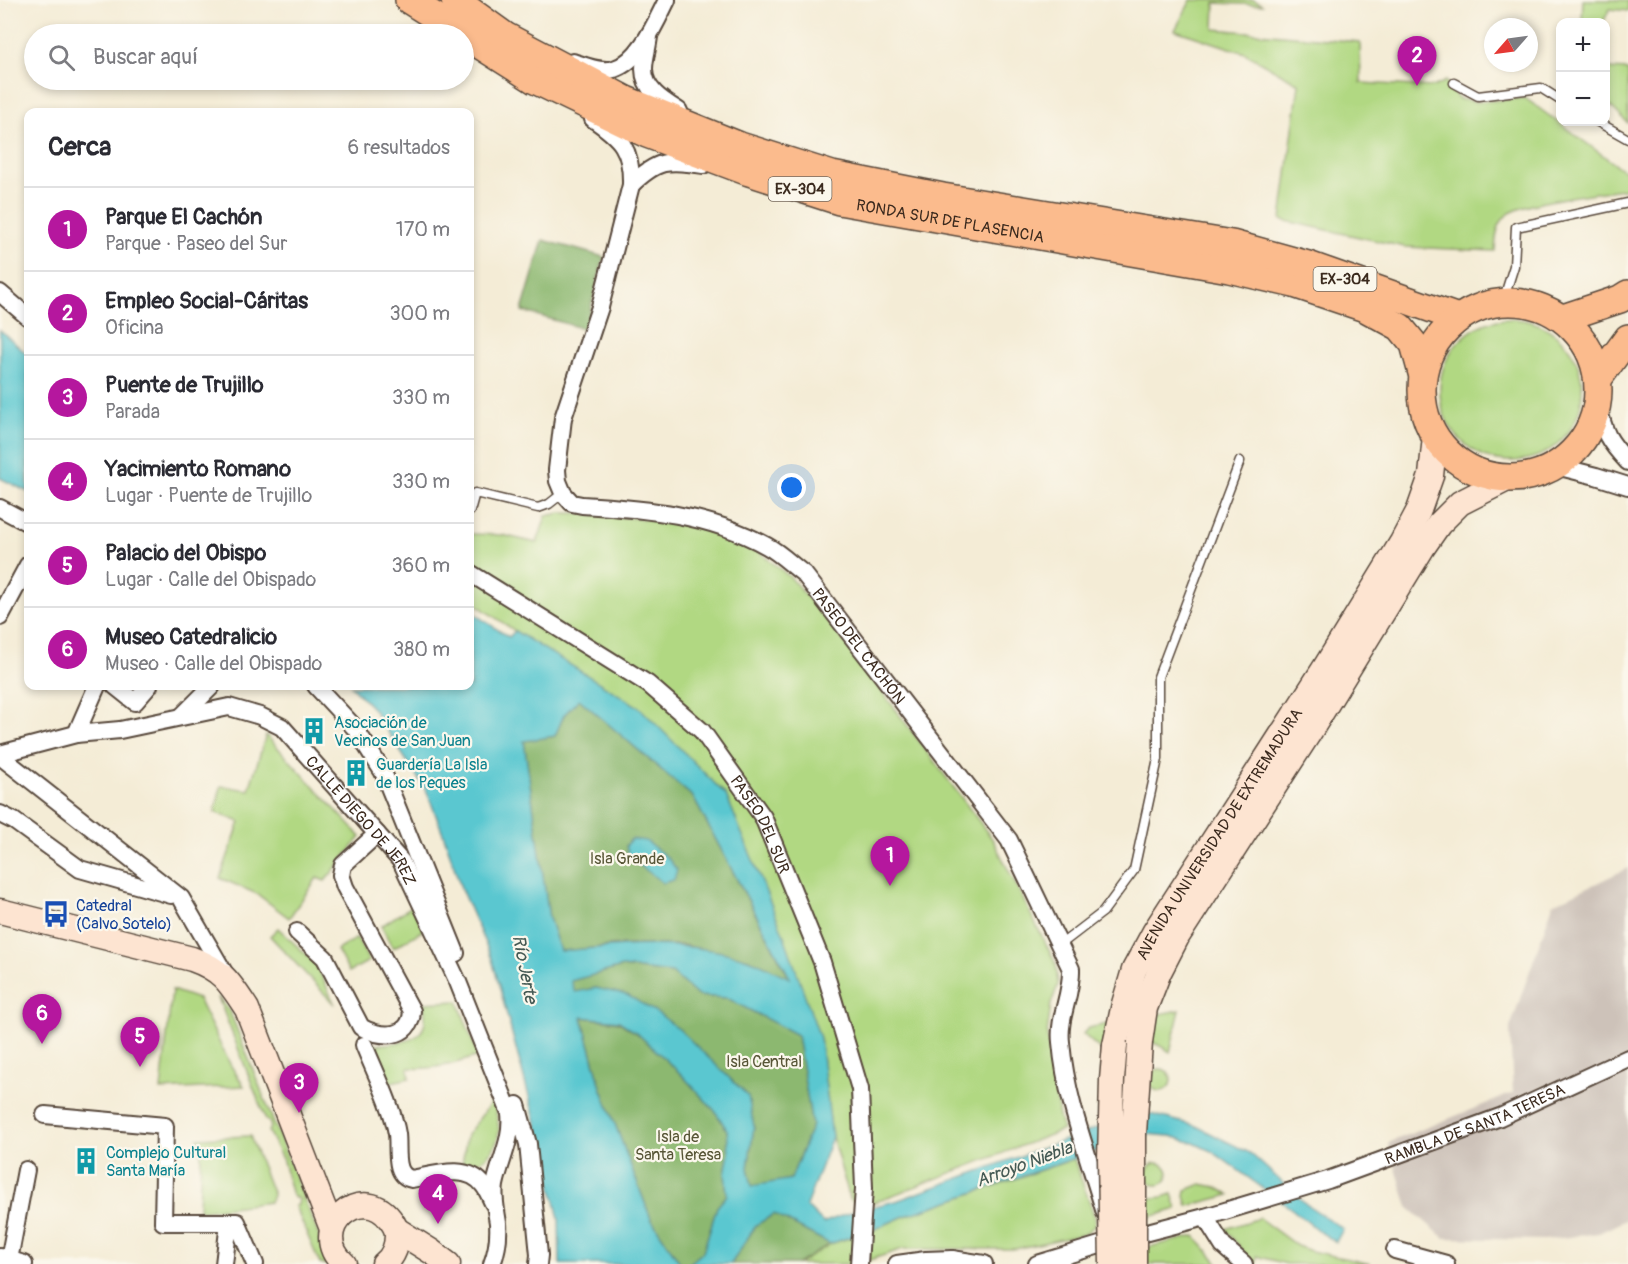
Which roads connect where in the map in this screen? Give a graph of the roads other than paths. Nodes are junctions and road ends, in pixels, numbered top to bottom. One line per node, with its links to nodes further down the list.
1 (409, 0): 4 (main road, RONDA SUR DE PLASENCIA / EX-304)
2 (455, 0): 5 (main road, RONDA SUR DE PLASENCIA / EX-304)
3 (667, 0): 6 (street)
4 (447, 24)
5 (505, 36): 6 (street); 13 (main road, RONDA SUR DE PLASENCIA / EX-304)
6 (649, 36): 13 (street)
7 (474, 41): 8 (main road, RONDA SUR DE PLASENCIA / EX-304)
8 (536, 80): 14 (main road, RONDA SUR DE PLASENCIA / EX-304); 15 (street)
9 (1454, 83): 10 (lane)
10 (1556, 97)
11 (1605, 126): 12 (lane)
12 (1628, 139)
13 (740, 146): 21 (main road, RONDA SUR DE PLASENCIA / EX-304)
14 (749, 172): 15 (street); 24 (main road, RONDA SUR DE PLASENCIA / EX-304)
15 (631, 185): 32 (street)
16 (1628, 203): 19 (lane)
17 (0, 293): 20 (street)
18 (1628, 294): 22 (main road)
19 (1503, 301): 21 (main road, RONDA SUR DE PLASENCIA / EX-304); 22 (main road, RONDA SUR DE PLASENCIA / EX-304)
20 (24, 314)
21 (1458, 318): 24 (main road, RONDA SUR DE PLASENCIA / EX-304)
22 (1563, 318): 25 (main road, RONDA SUR DE PLASENCIA / EX-304)
23 (1628, 338): 25 (main road, RONDA SUR DE PLASENCIA / EX-304)
24 (1422, 373): 26 (main road, RONDA SUR DE PLASENCIA / EX-304)
25 (1598, 392): 28 (street); 29 (main road, RONDA SUR DE PLASENCIA / EX-304)
26 (1435, 436): 30 (main road, RONDA SUR DE PLASENCIA / EX-304); 70 (main road, AVENIDA UNIVERSIDAD DE EXTREMADURA, bridge)
27 (1240, 461): 54 (lane)
28 (1628, 462)
29 (1556, 466): 30 (main road, RONDA SUR DE PLASENCIA / EX-304); 31 (street)
30 (1507, 479): 83 (main road, AVENIDA UNIVERSIDAD DE EXTREMADURA, bridge)
31 (1628, 486)
32 (563, 493): 33 (lane); 54 (street, PASEO DEL CACHÓN)
33 (474, 497)
34 (0, 503): 36 (street)
35 (0, 508): 37 (street)
36 (24, 516)
37 (24, 521)
38 (24, 572): 40 (street)
39 (474, 575): 79 (street, PASEO DEL SUR)
40 (0, 617)
41 (95, 690): 47 (street)
42 (120, 690): 43 (street)
43 (146, 690)
44 (208, 690): 46 (street)
45 (320, 690): 78 (street)
46 (182, 716): 47 (street, CALLE DIEGO DE JEREZ); 50 (street, CALLE DIEGO DE JEREZ)
47 (76, 734): 48 (street, CALLE DIEGO DE JEREZ)
48 (0, 755): 51 (street)
49 (0, 814): 51 (street)
50 (376, 834): 53 (street); 60 (street, CALLE DIEGO DE JEREZ)
51 (181, 898): 55 (street)
52 (0, 911): 55 (main road)
53 (297, 932)
54 (1060, 945): 70 (street, PASEO DEL CACHÓN)
55 (230, 982): 59 (main road)
56 (364, 1045): 62 (street)
57 (1628, 1058): 65 (street, RAMBLA DE SANTA TERESA)
58 (45, 1115): 66 (street)
59 (301, 1148): 64 (main road); 67 (main road)
60 (504, 1158): 62 (street); 63 (street, CALLE DIEGO DE JEREZ)
61 (26, 1170): 72 (street)
62 (483, 1184): 63 (street)
63 (494, 1205): 77 (street)
64 (349, 1209): 67 (main road); 68 (main road)
65 (1205, 1217): 70 (street); 84 (street)
66 (233, 1222): 74 (street); 75 (street)
67 (332, 1229): 76 (main road)
68 (391, 1249): 71 (main road)
69 (1395, 1250): 85 (street)
70 (1112, 1252): 82 (street)
71 (440, 1258)
72 (11, 1260)
73 (955, 1262): 80 (street); 81 (street)
74 (224, 1264)
75 (255, 1264)
76 (342, 1264)
77 (492, 1264)
78 (538, 1264)
79 (860, 1264)
80 (897, 1264)
81 (984, 1264)
82 (1037, 1264)
83 (1134, 1264)
84 (1244, 1264)
85 (1446, 1264)

